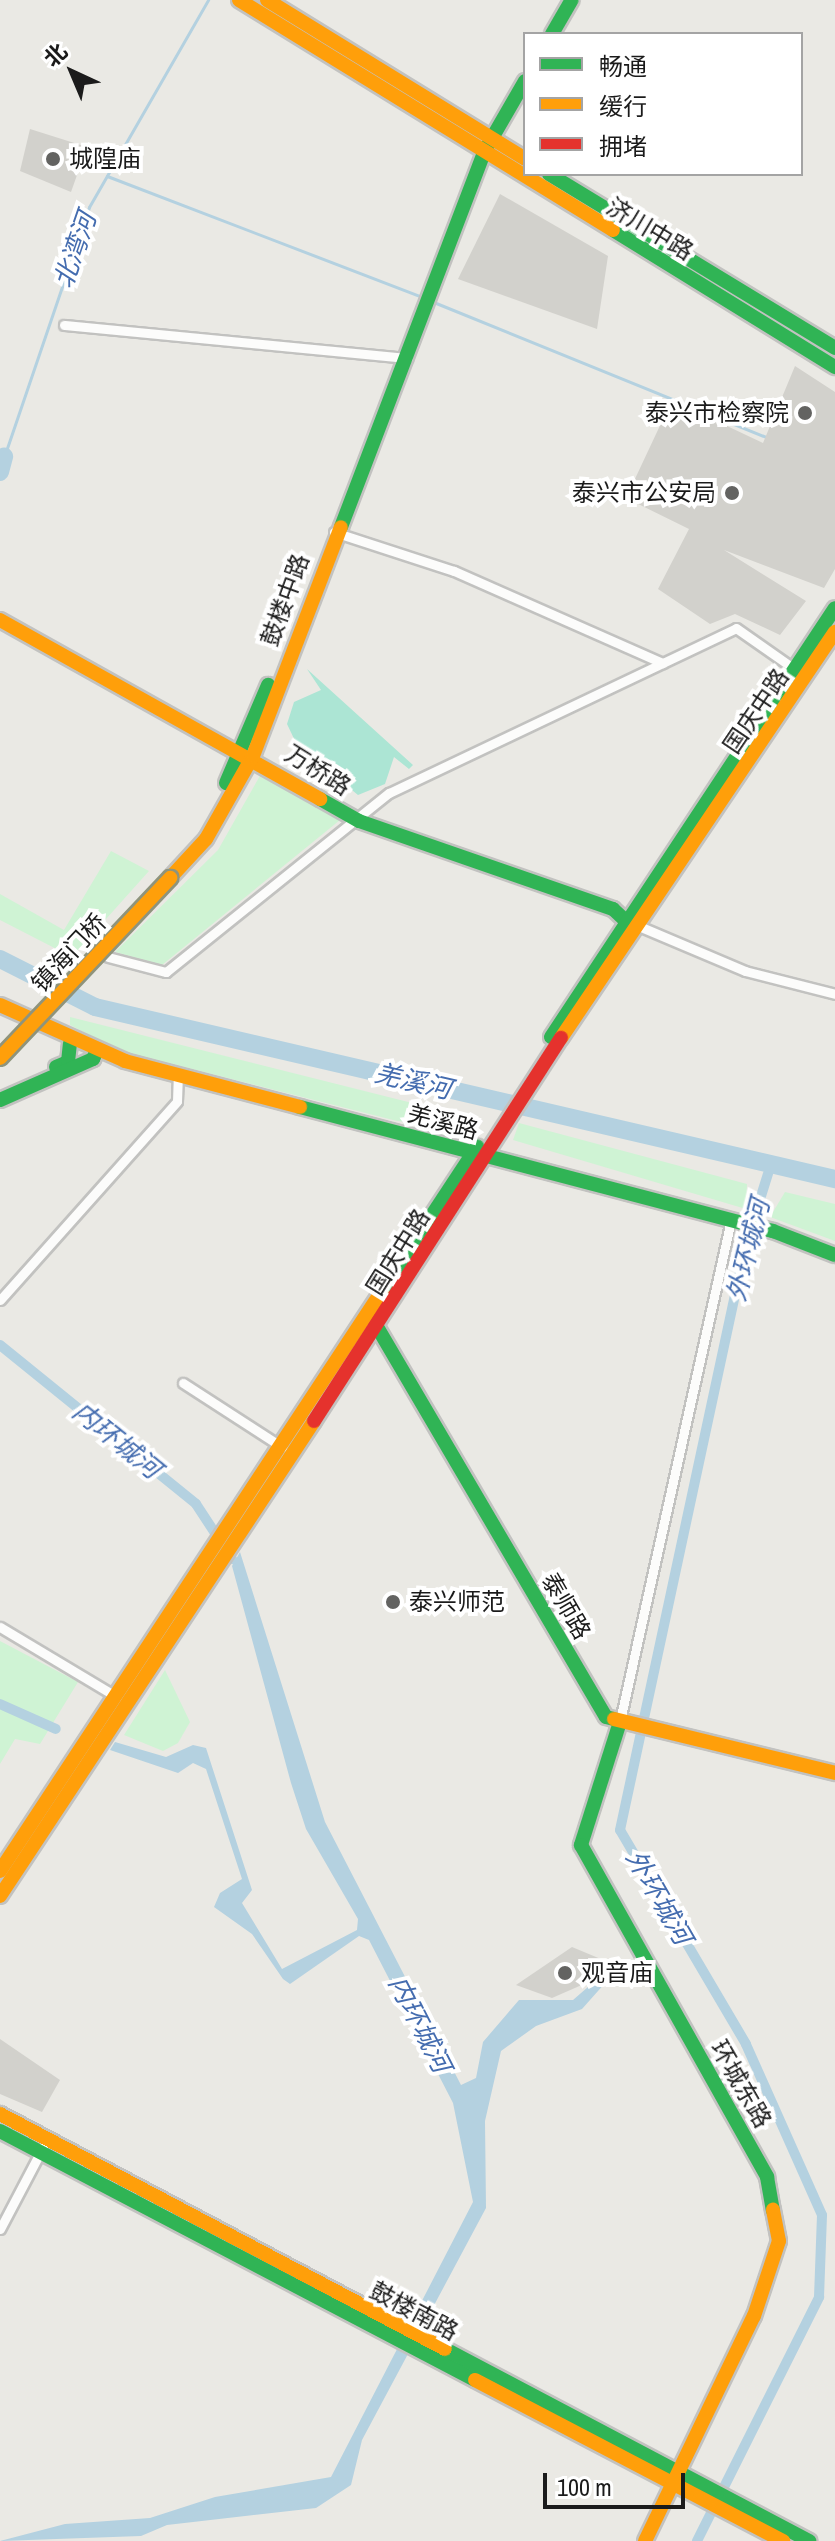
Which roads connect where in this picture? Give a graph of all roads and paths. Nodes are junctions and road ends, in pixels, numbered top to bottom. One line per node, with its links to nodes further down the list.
1 (239, 0): 6 (street, 济川中路)
2 (267, 0): 6 (street, 济川中路)
3 (572, 0): 4 (street)
4 (553, 32)
5 (523, 84): 6 (street, 鼓楼中路)
6 (484, 143): 7 (street, 济川中路); 8 (street, 济川中路); 13 (street, 鼓楼中路)
7 (523, 158)
8 (523, 168)
9 (536, 176): 14 (street, 济川中路)
10 (552, 176): 12 (street, 济川中路)
11 (64, 325): 13 (street)
12 (835, 348)
13 (403, 357): 15 (street, 鼓楼中路); 21 (street)
14 (835, 367)
15 (334, 532): 19 (street); 21 (street, 鼓楼中路)
16 (835, 608): 20 (street, 国庆中路)
17 (0, 620): 21 (street, 万桥路)
18 (835, 632): 24 (street, 国庆中路)
19 (663, 663): 20 (street); 22 (street)
20 (796, 670): 24 (street, 国庆中路)
21 (249, 753): 22 (street, 万桥路); 23 (street, 鼓楼中路)
22 (359, 821): 24 (street, 万桥路); 25 (street)
23 (166, 876): 30 (street); 32 (street, 镇海门桥, bridge)
24 (634, 924): 26 (street); 36 (street, 国庆中路)
25 (108, 957)
26 (835, 994)
27 (0, 1005): 31 (street, 羌溪路)
28 (0, 1014): 29 (street, 羌溪路)
29 (70, 1044): 31 (street, 羌溪路); 34 (street)
30 (0, 1046)
31 (95, 1055): 33 (street, 羌溪路); 35 (street)
32 (0, 1058)
33 (178, 1080): 36 (street, 羌溪路); 39 (street)
34 (0, 1093)
35 (0, 1100)
36 (476, 1158): 37 (street, 羌溪路); 40 (street, 国庆中路); 41 (street, 国庆中路)
37 (731, 1220): 38 (street, 羌溪路); 48 (street)
38 (835, 1255)
39 (0, 1300)
40 (369, 1312): 41 (street, 泰师路); 43 (street, 国庆中路)
41 (377, 1327): 44 (street, 国庆中路); 48 (street, 泰师路)
42 (183, 1383): 43 (street)
43 (282, 1447): 44 (street, 国庆中路)
44 (234, 1534): 45 (street, 国庆中路)
45 (220, 1556): 47 (street, 国庆中路); 51 (street, 国庆中路)
46 (0, 1627): 47 (street)
47 (117, 1698): 50 (street, 国庆中路)
48 (625, 1726): 49 (street); 56 (street, 环城东路)
49 (835, 1773)
50 (0, 1871)
51 (0, 1896)
52 (0, 2114): 54 (street, 鼓楼南路)
53 (0, 2131): 54 (street, 鼓楼南路)
54 (44, 2146): 55 (street); 56 (street, 鼓楼南路)
55 (0, 2229)
56 (674, 2478): 57 (street, 鼓楼南路); 58 (street, 环城东路)
57 (734, 2509): 59 (street, 鼓楼南路); 60 (street, 鼓楼南路)
58 (645, 2541)
59 (783, 2541)
60 (809, 2541)

